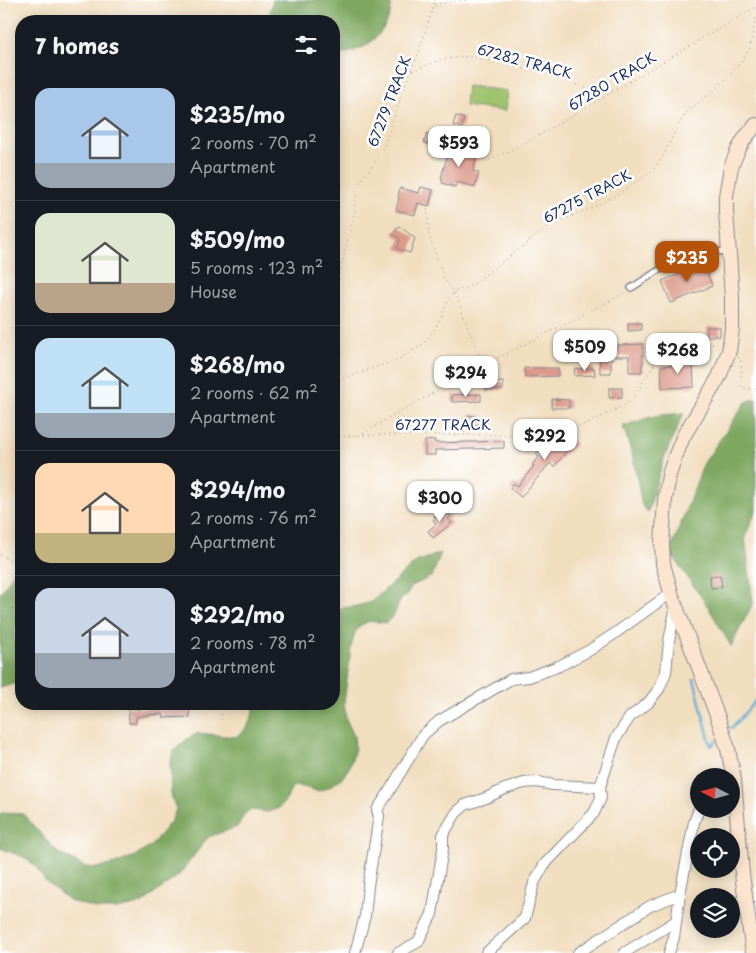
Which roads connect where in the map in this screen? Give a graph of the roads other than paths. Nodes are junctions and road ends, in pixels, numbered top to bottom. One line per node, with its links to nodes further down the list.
1 (756, 125): 2 (street)
2 (729, 250): 3 (lane); 4 (street)
3 (631, 288)
4 (671, 593): 5 (street); 12 (street)
5 (676, 606): 6 (street); 7 (street)
6 (730, 768)
7 (600, 787): 13 (street); 14 (street)
8 (696, 818): 10 (street)
9 (735, 818): 18 (street)
10 (680, 894): 11 (street); 15 (street)
11 (676, 921): 16 (street); 17 (street)
12 (355, 953)
13 (398, 953)
14 (486, 953)
15 (578, 953)
16 (624, 953)
17 (669, 953)
18 (753, 953)

